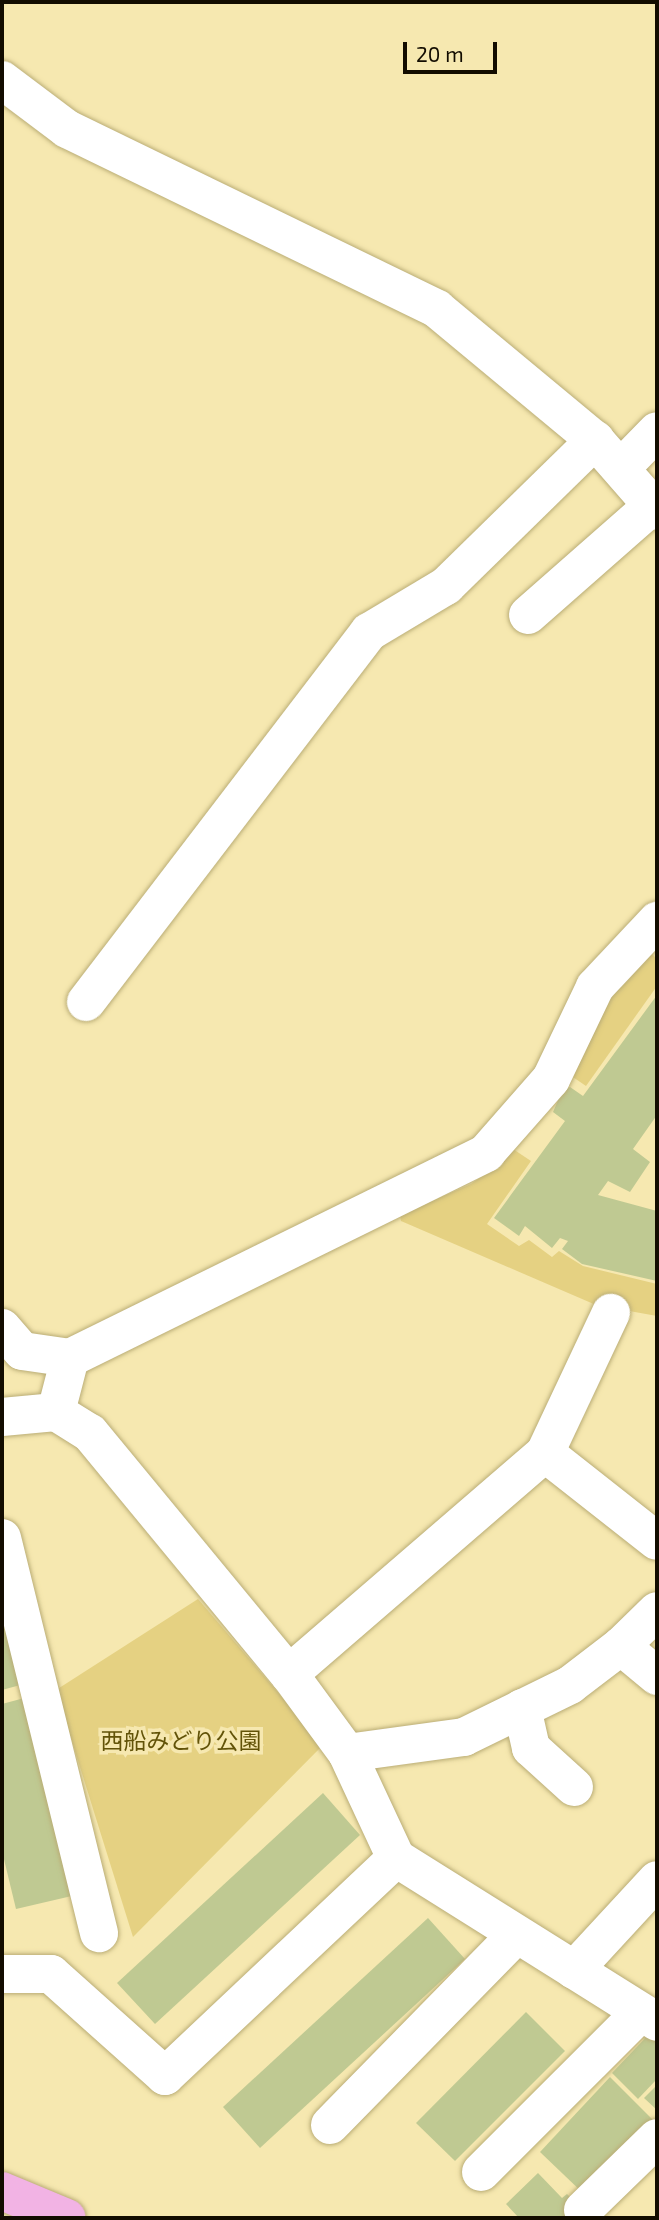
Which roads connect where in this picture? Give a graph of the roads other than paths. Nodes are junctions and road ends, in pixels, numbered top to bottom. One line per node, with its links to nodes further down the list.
1 (2, 80): 3 (street)
2 (657, 431): 4 (street)
3 (595, 440): 4 (street); 8 (street)
4 (622, 467): 5 (street)
5 (655, 509): 6 (street)
6 (528, 615)
7 (657, 921): 11 (street)
8 (86, 1002)
9 (611, 1313): 14 (street)
10 (2, 1328): 11 (street)
11 (70, 1358): 12 (street)
12 (56, 1412): 13 (street); 19 (street)
13 (2, 1417)
14 (545, 1453): 16 (street); 19 (street)
15 (2, 1538): 26 (street)
16 (657, 1541)
17 (657, 1611): 18 (street)
18 (621, 1646): 20 (street); 21 (street)
19 (289, 1674): 22 (street)
20 (657, 1676)
21 (522, 1708): 22 (street); 23 (street)
22 (347, 1753): 24 (street)
23 (574, 1787)
24 (396, 1858): 27 (street); 29 (street)
25 (657, 1880): 28 (street)
26 (99, 1933)
27 (516, 1935): 28 (street); 31 (street)
28 (573, 1970): 30 (street)
29 (2, 1974)
30 (649, 2017): 33 (street)
31 (330, 2125)
32 (657, 2138): 35 (street)
33 (481, 2172)
34 (2, 2191): 36 (main road)
35 (583, 2210)
36 (67, 2218)

